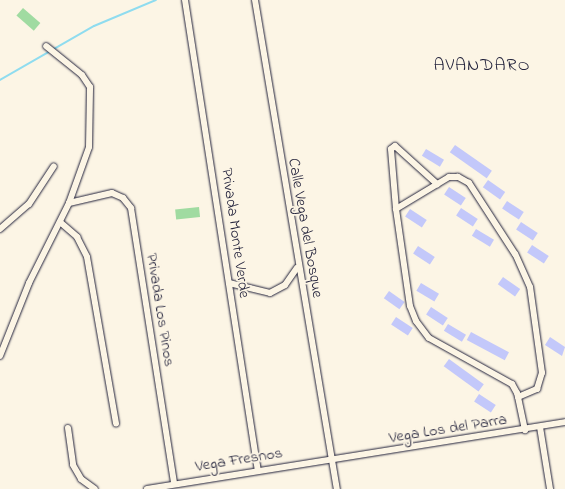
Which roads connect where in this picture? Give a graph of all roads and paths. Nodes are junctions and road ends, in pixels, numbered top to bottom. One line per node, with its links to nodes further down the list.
1 (185, 0): 11 (street, Privada Monte Verde)
2 (255, 0): 10 (street, Calle Vega del Bosque)
3 (46, 46): 6 (street)
4 (54, 166): 9 (street)
5 (437, 184): 7 (street); 7 (street); 13 (street)
6 (69, 203): 8 (street); 21 (street, Privada Los Pinos)
7 (396, 209): 13 (street)
8 (60, 222): 12 (street); 15 (street)
9 (0, 229)
10 (297, 268): 11 (street); 19 (street, Calle Vega del Bosque)
11 (229, 283): 20 (street, Privada Monte Verde)
12 (0, 353)
13 (518, 397): 18 (street)
14 (565, 422): 16 (street, Vega Los del Parra)
15 (116, 423)
16 (540, 427): 18 (street, Vega Los del Parra); 25 (street)
17 (68, 428): 22 (street)
18 (525, 430): 19 (street, Vega Los del Parra)
19 (335, 458): 20 (street, Vega Fresnos); 24 (street, Calle Vega del Bosque)
20 (258, 470): 21 (street, Vega Fresnos)
21 (174, 484): 23 (street, Vega Fresnos)
22 (95, 489)
23 (147, 489)
24 (338, 489)
25 (550, 489)

